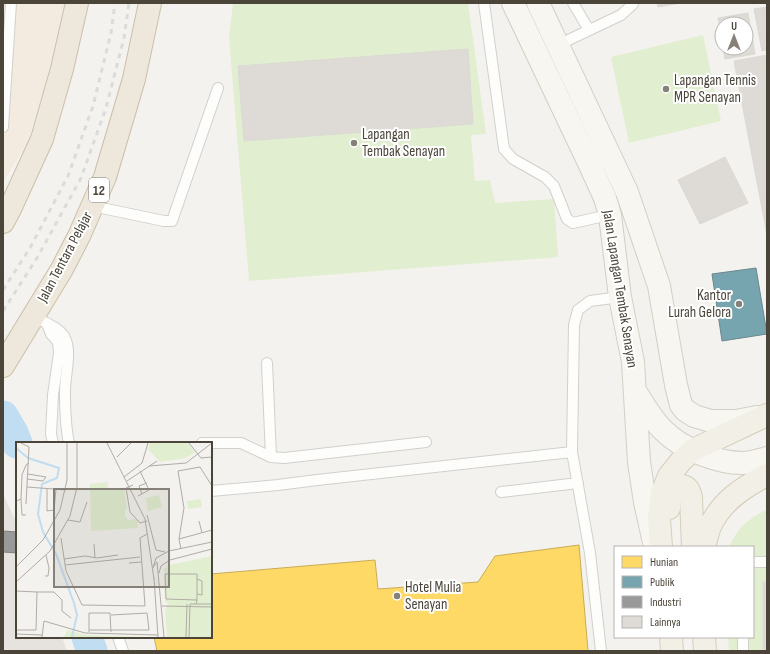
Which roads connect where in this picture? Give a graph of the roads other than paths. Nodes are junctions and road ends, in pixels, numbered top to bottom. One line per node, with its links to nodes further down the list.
1 (11, 3): 12 (lane)
2 (74, 3): 16 (highway)
3 (150, 3): 13 (highway, Jalan Tentara Pelajar / 12)
4 (484, 3): 15 (lane)
5 (513, 3): 15 (main road, Jalan Lapangan Tembak Senayan)
6 (538, 3): 10 (main road, Jalan Lapangan Tembak Senayan)
7 (573, 3): 9 (lane)
8 (632, 3): 9 (lane)
9 (590, 30): 10 (lane)
10 (558, 45): 14 (main road, Jalan Lapangan Tembak Senayan)
11 (218, 88): 13 (lane)
12 (3, 127)
13 (92, 206): 18 (highway, Jalan Tentara Pelajar / 12)
14 (632, 207): 15 (lane); 22 (main road, Jalan Lapangan Tembak Senayan)
15 (610, 215): 17 (main road, Jalan Lapangan Tembak Senayan)
16 (3, 222)
17 (620, 297): 21 (main road, Jalan Lapangan Tembak Senayan); 28 (lane)
18 (40, 320): 19 (highway, Jalan Tentara Pelajar / 12); 23 (lane); 24 (lane)
19 (5, 363)
20 (267, 363): 29 (lane)
21 (635, 390): 27 (main road); 35 (main road, Jalan Lapangan Tembak Senayan)
22 (767, 415): 27 (main road)
23 (53, 442)
24 (69, 442)
25 (426, 442): 29 (lane)
26 (212, 443): 29 (lane)
27 (693, 450): 30 (main road); 36 (main road)
28 (572, 452): 32 (lane); 33 (lane)
29 (271, 457)
30 (767, 458)
31 (767, 475): 39 (main road)
32 (578, 483): 34 (lane); 47 (lane)
33 (212, 491)
34 (501, 492)
35 (655, 546)
36 (661, 546)
37 (668, 546): 38 (main road)
38 (693, 546)
39 (704, 546)
40 (754, 562): 41 (lane)
41 (767, 562)
42 (118, 638): 46 (lane)
43 (671, 638): 48 (main road)
44 (704, 638): 49 (main road)
45 (743, 638): 50 (lane)
46 (123, 651)
47 (601, 651)
48 (672, 651)
49 (705, 651)
50 (743, 651)

